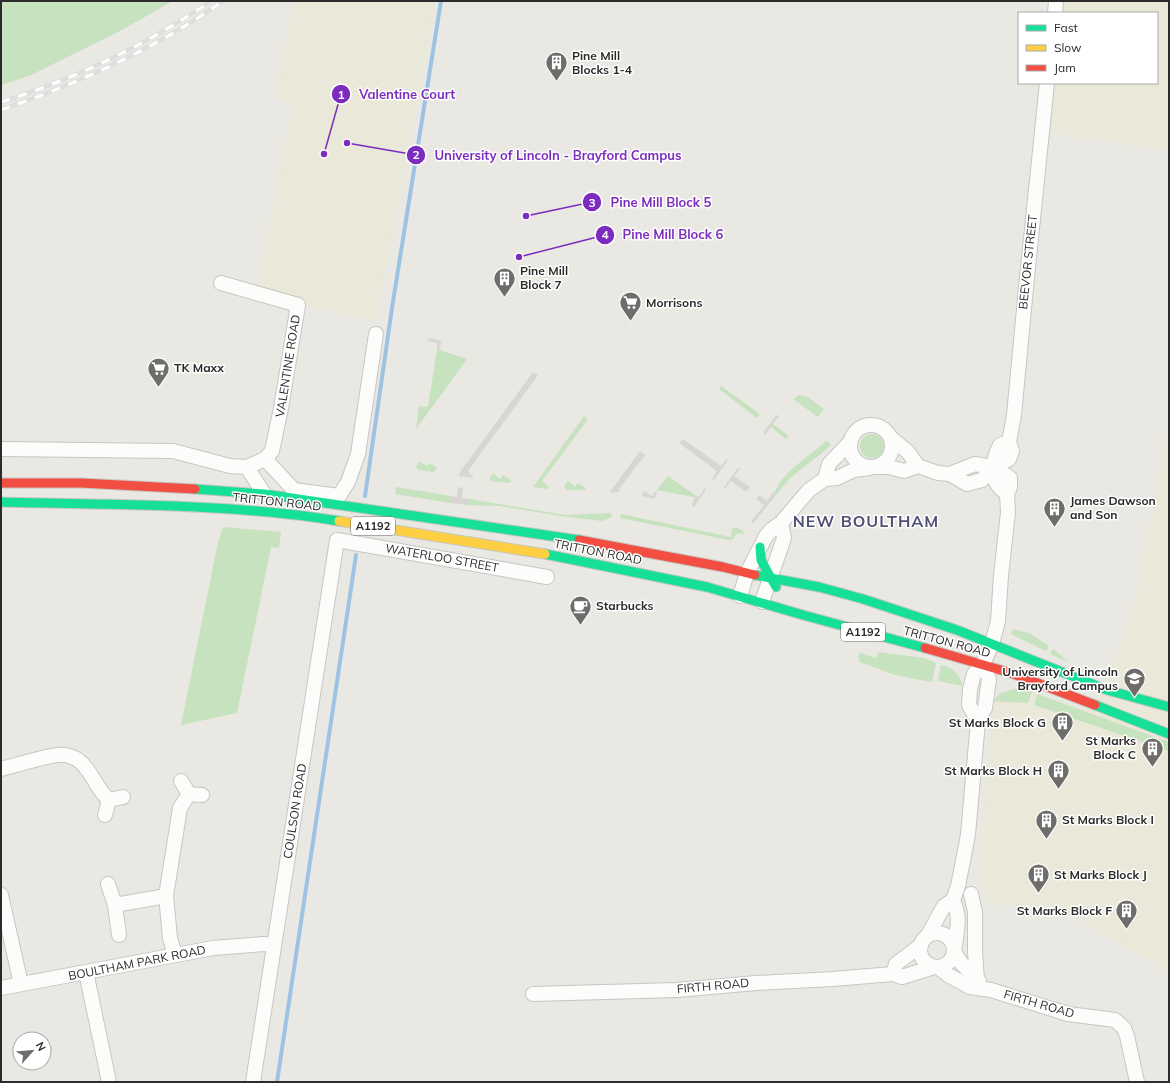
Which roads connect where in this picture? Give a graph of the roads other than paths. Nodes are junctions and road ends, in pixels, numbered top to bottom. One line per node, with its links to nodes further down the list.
1 (1056, 1): 2 (street)
2 (1055, 12)
3 (1047, 84): 13 (street, BEEVOR STREET)
4 (221, 283): 9 (street, VALENTINE ROAD)
5 (376, 334): 9 (street)
6 (891, 438): 7 (street); 10 (street); 12 (street)
7 (850, 442): 12 (street); 14 (street)
8 (1, 449): 11 (street)
9 (266, 459): 11 (street)
10 (918, 466): 12 (street); 13 (street)
11 (247, 467): 16 (street)
12 (874, 467): 14 (street)
13 (993, 467): 29 (street)
14 (825, 479): 18 (street)
15 (1, 483): 16 (main road, TRITTON ROAD / A1192)
16 (264, 494): 21 (main road, TRITTON ROAD / A1192)
17 (1, 502): 25 (main road, TRITTON ROAD / A1192)
18 (781, 523): 20 (street); 23 (street)
19 (337, 540): 22 (street, WATERLOO STREET); 46 (street, COULSON ROAD)
20 (760, 547): 21 (street); 23 (main road)
21 (747, 573): 23 (main road, TRITTON ROAD / A1192); 25 (street)
22 (547, 577)
23 (770, 578): 24 (main road); 26 (street); 29 (main road, TRITTON ROAD / A1192)
24 (784, 595)
25 (740, 596): 26 (main road, TRITTON ROAD / A1192)
26 (762, 602): 28 (main road, TRITTON ROAD / A1192)
27 (850, 618): 28 (main road)
28 (896, 641): 30 (main road, TRITTON ROAD / A1192)
29 (992, 644): 30 (street); 31 (main road, TRITTON ROAD / A1192)
30 (983, 664): 32 (main road, TRITTON ROAD / A1192); 42 (street)
31 (1169, 707)
32 (1169, 734)
33 (1, 769): 36 (street)
34 (181, 781): 41 (street)
35 (123, 797): 36 (street)
36 (109, 800): 37 (street)
37 (105, 815)
38 (108, 884): 43 (street)
39 (971, 894): 52 (street)
40 (1, 895): 53 (street)
41 (166, 896): 43 (street); 48 (street)
42 (953, 900): 45 (street); 47 (street)
43 (115, 905): 44 (street)
44 (119, 935)
45 (924, 940): 47 (street); 49 (street); 51 (street)
46 (273, 945): 48 (street, BOULTHAM PARK ROAD); 58 (street, COULSON ROAD)
47 (955, 950): 49 (street); 52 (street, FIRTH ROAD)
48 (175, 955): 50 (street, BOULTHAM PARK ROAD)
49 (937, 968): 51 (street, FIRTH ROAD); 55 (street, FIRTH ROAD)
50 (86, 972): 53 (street, BOULTHAM PARK ROAD); 57 (street)
51 (893, 974): 56 (street, FIRTH ROAD)
52 (977, 980): 55 (street, FIRTH ROAD)
53 (21, 984): 54 (street, BOULTHAM PARK ROAD)
54 (1, 988)
55 (991, 990): 59 (street, FIRTH ROAD)
56 (533, 994)
57 (109, 1082)
58 (253, 1082)
59 (1137, 1082)

